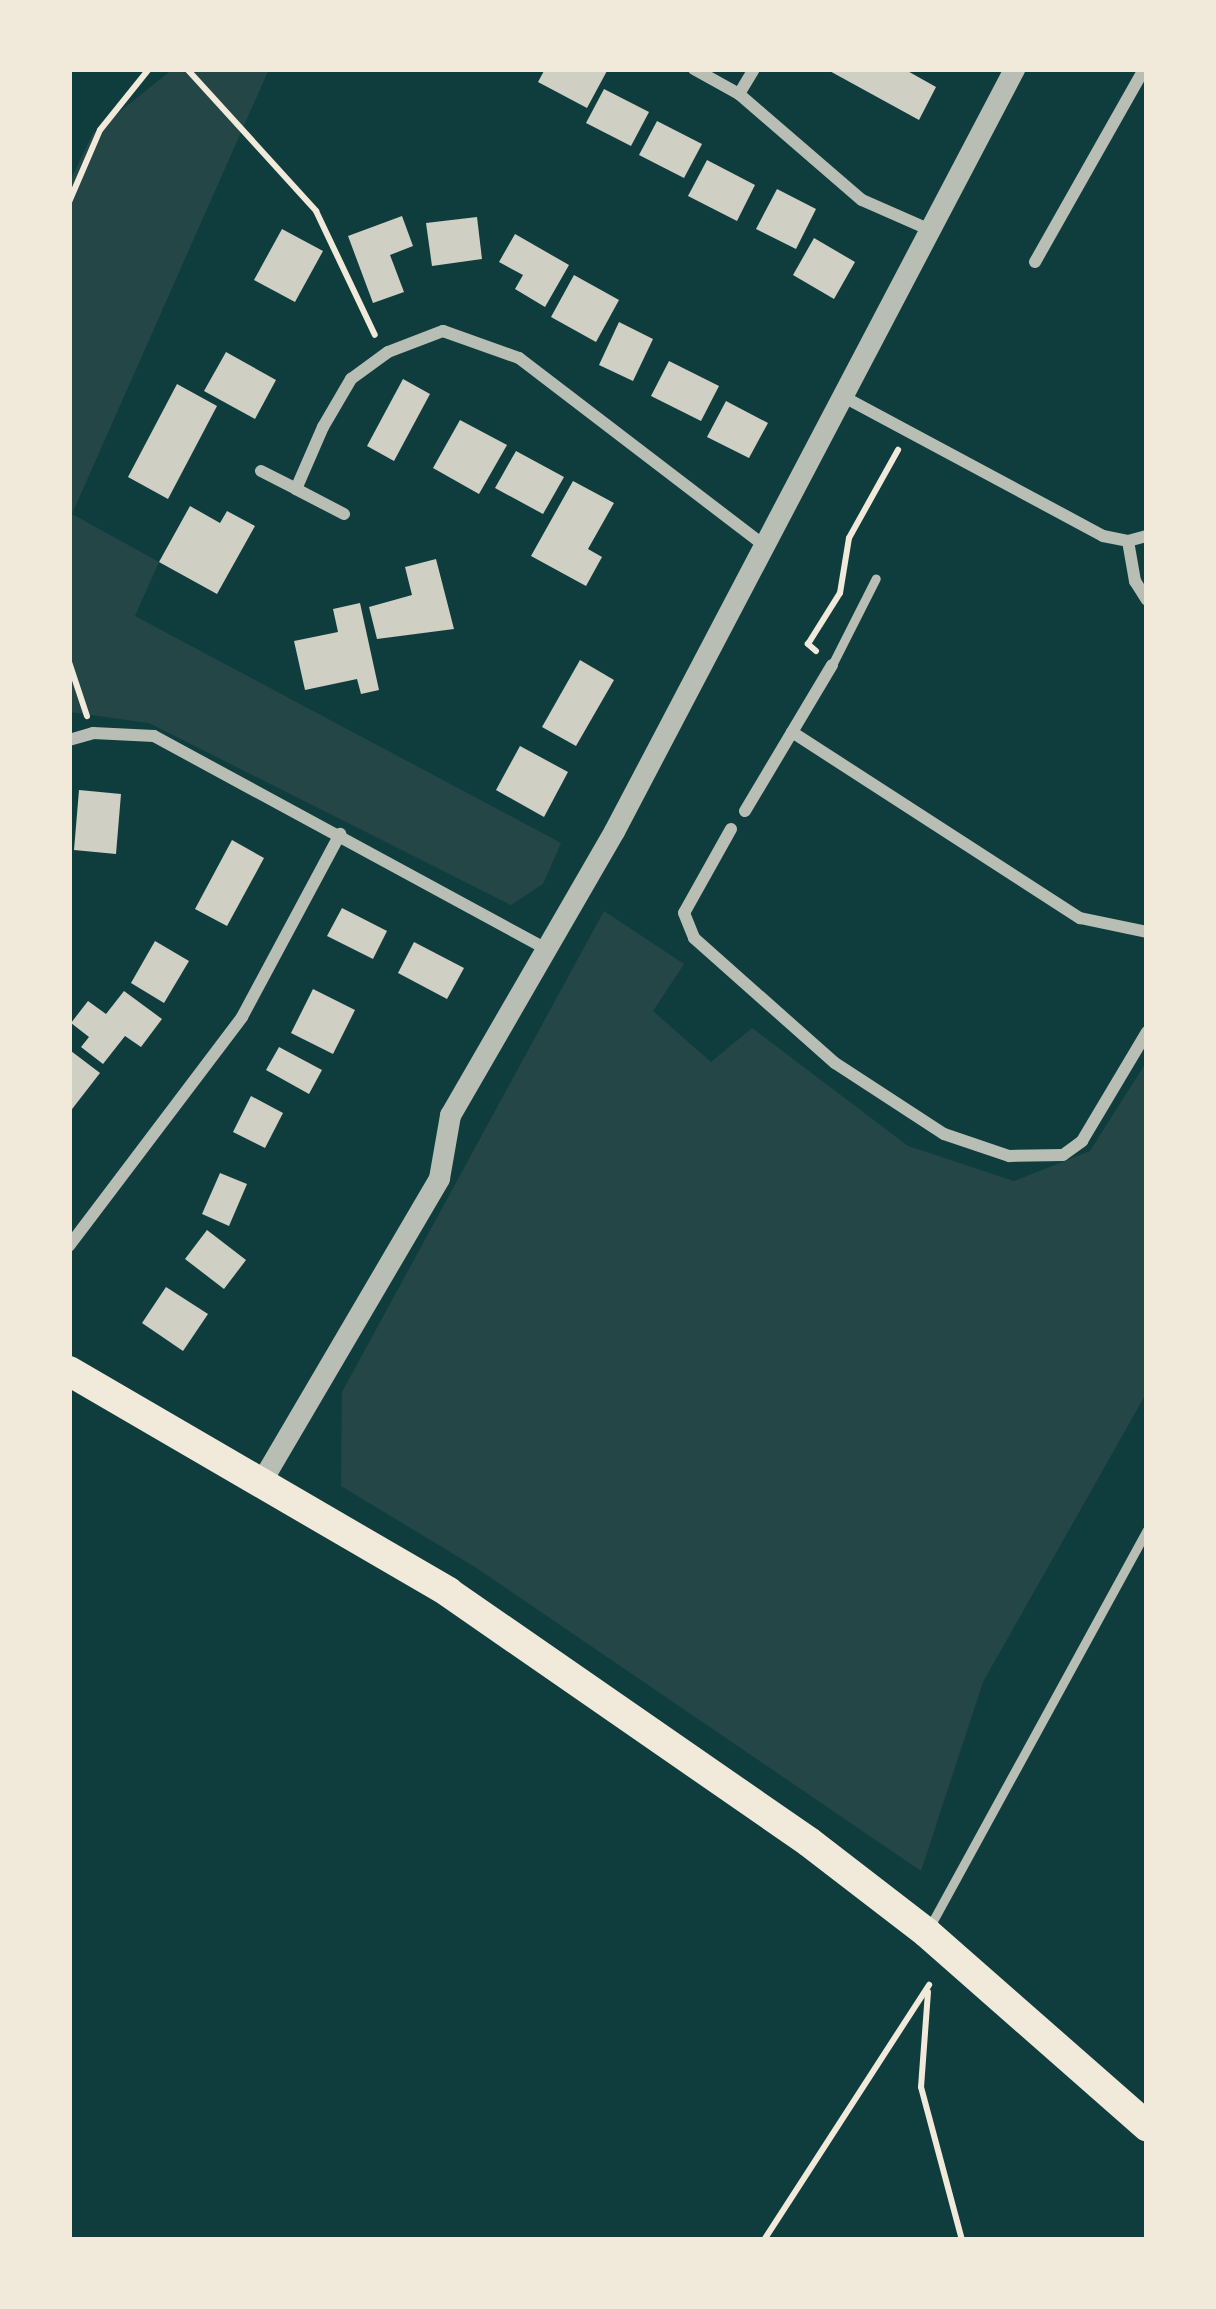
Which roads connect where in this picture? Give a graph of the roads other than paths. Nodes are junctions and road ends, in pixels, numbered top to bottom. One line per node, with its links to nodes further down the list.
1 (694, 69): 5 (street)
2 (754, 69): 5 (street)
3 (1014, 69): 6 (street)
4 (1144, 69): 7 (street)
5 (739, 94): 6 (street)
6 (930, 230): 8 (street)
7 (1035, 262)
8 (844, 397): 13 (street); 14 (street)
9 (261, 471): 10 (street)
10 (296, 489): 11 (street); 14 (street)
11 (344, 514)
12 (1147, 536): 13 (street)
13 (1128, 542): 16 (street)
14 (765, 545): 24 (street)
15 (876, 578): 17 (lane)
16 (1147, 600)
17 (832, 664): 18 (street)
18 (792, 732): 20 (street); 23 (street)
19 (69, 740): 22 (street)
20 (745, 811)
21 (731, 829): 25 (street)
22 (340, 834): 24 (street); 26 (street)
23 (1147, 932)
24 (548, 949): 28 (street)
25 (1147, 1032)
26 (69, 1246)
27 (69, 1371): 28 (main road)
28 (262, 1480): 30 (main road)
29 (1147, 1530): 30 (lane)
30 (935, 1940): 31 (main road)
31 (1147, 2126)

